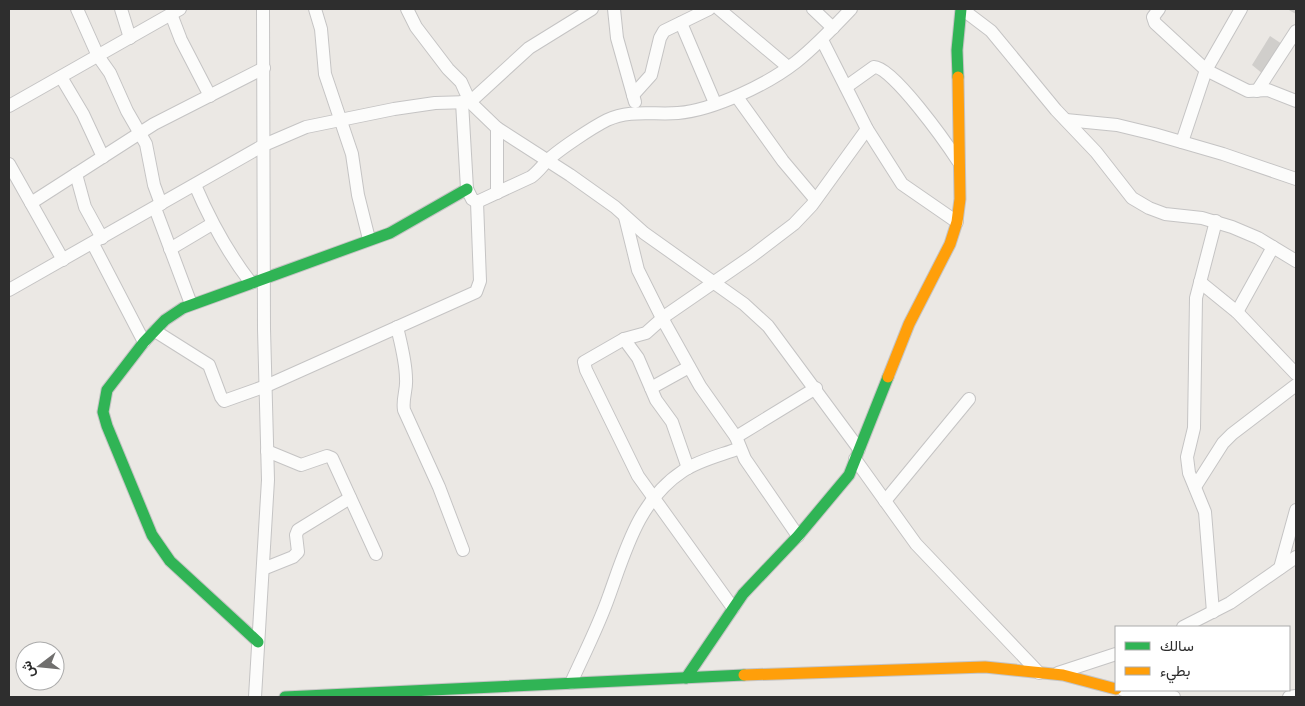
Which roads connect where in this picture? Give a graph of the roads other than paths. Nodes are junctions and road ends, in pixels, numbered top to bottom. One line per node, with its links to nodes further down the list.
1 (77, 9): 21 (street)
2 (121, 9): 19 (street)
3 (264, 9): 22 (street)
4 (316, 9): 36 (street)
5 (407, 9): 32 (street)
6 (592, 9): 32 (street)
7 (614, 9): 29 (street)
8 (709, 9): 16 (street)
9 (719, 9): 23 (street)
10 (813, 9): 17 (street)
11 (851, 9): 17 (street)
12 (961, 9): 37 (street); 45 (street)
13 (1159, 9): 24 (street)
14 (1242, 9): 24 (street)
15 (177, 10): 19 (street); 28 (street)
16 (681, 23): 29 (street); 33 (street)
17 (833, 28): 20 (street)
18 (1296, 31): 27 (street)
19 (130, 38): 21 (street)
20 (822, 40): 23 (street); 26 (street)
21 (98, 56): 25 (street); 40 (street)
22 (264, 68): 28 (street); 42 (street)
23 (788, 68): 30 (street)
24 (1206, 70): 27 (street); 41 (street)
25 (61, 77): 34 (street); 43 (street)
26 (846, 87): 39 (street); 45 (street)
27 (1257, 91): 31 (street)
28 (210, 96): 40 (street)
29 (633, 96): 35 (street)
30 (737, 97): 33 (street); 53 (street)
31 (1296, 101)
32 (466, 102): 36 (street); 38 (street); 51 (street)
33 (715, 103): 35 (street)
34 (9, 106)
35 (638, 112): 44 (street)
36 (342, 120): 42 (street); 61 (street)
37 (1066, 120): 41 (street); 58 (street)
38 (497, 128): 44 (street); 52 (street)
39 (867, 129): 53 (street); 59 (street)
40 (140, 133): 43 (street); 56 (street)
41 (1182, 142): 48 (street)
42 (264, 145): 50 (street); 67 (street)
43 (103, 156): 47 (street)
44 (547, 160): 52 (street); 57 (street)
45 (958, 161): 59 (street)
46 (9, 164): 49 (street)
47 (76, 174): 55 (street); 62 (street)
48 (1296, 179)
49 (13, 181): 55 (street)
50 (195, 185): 56 (street); 60 (street)
51 (467, 189): 54 (street); 61 (street)
52 (497, 193): 54 (street)
53 (815, 199): 69 (street)
54 (477, 202): 75 (street)
55 (31, 203): 65 (street)
56 (158, 206): 62 (street); 64 (street)
57 (625, 216): 69 (street); 74 (street)
58 (1216, 221): 63 (street); 70 (street)
59 (958, 222): 88 (street)
60 (212, 224): 64 (street); 68 (street)
61 (369, 239): 67 (street)
62 (97, 241): 65 (street); 78 (street)
63 (1273, 247): 66 (street); 73 (street)
64 (170, 249): 72 (street)
65 (63, 260): 71 (street)
66 (1296, 261)
67 (264, 278): 68 (street); 82 (street)
68 (251, 282): 72 (street)
69 (714, 282): 74 (street); 84 (street)
70 (1200, 282): 73 (street); 90 (street)
71 (9, 290)
72 (191, 304): 76 (street)
73 (1237, 312): 80 (street)
74 (662, 318): 77 (street); 79 (street)
75 (397, 328): 82 (street); 96 (street)
76 (154, 331): 78 (street); 82 (street)
77 (624, 339): 83 (street); 92 (street)
78 (144, 342): 104 (street)
79 (689, 367): 83 (street); 86 (street)
80 (1296, 374)
81 (1296, 385): 90 (street)
82 (266, 386): 87 (street)
83 (651, 388): 89 (street)
84 (816, 388): 86 (street); 88 (street)
85 (969, 399): 93 (street)
86 (738, 442): 89 (street); 95 (street)
87 (267, 451): 91 (street); 100 (street)
88 (857, 454): 93 (street); 95 (street)
89 (688, 468): 92 (street)
90 (1195, 486): 102 (street)
91 (350, 498): 97 (street); 100 (street)
92 (652, 498): 101 (street); 109 (street)
93 (885, 501): 106 (street)
94 (1296, 510): 99 (street)
95 (798, 536): 101 (street)
96 (463, 550)
97 (376, 554)
98 (1296, 557): 99 (street)
99 (1280, 568): 102 (street)
100 (262, 569): 104 (street)
101 (733, 608): 108 (street)
102 (1214, 612): 103 (street)
103 (1185, 626)
104 (258, 642): 113 (street)
105 (1115, 654): 107 (street)
106 (1039, 673): 107 (street); 108 (street)
107 (1056, 674): 110 (street)
108 (686, 678): 109 (street)
109 (571, 683): 114 (street)
110 (1115, 688)
111 (1130, 691): 115 (street)
112 (1296, 696): 116 (street)
113 (255, 697)
114 (284, 697)
115 (1174, 697)
116 (1289, 697)

